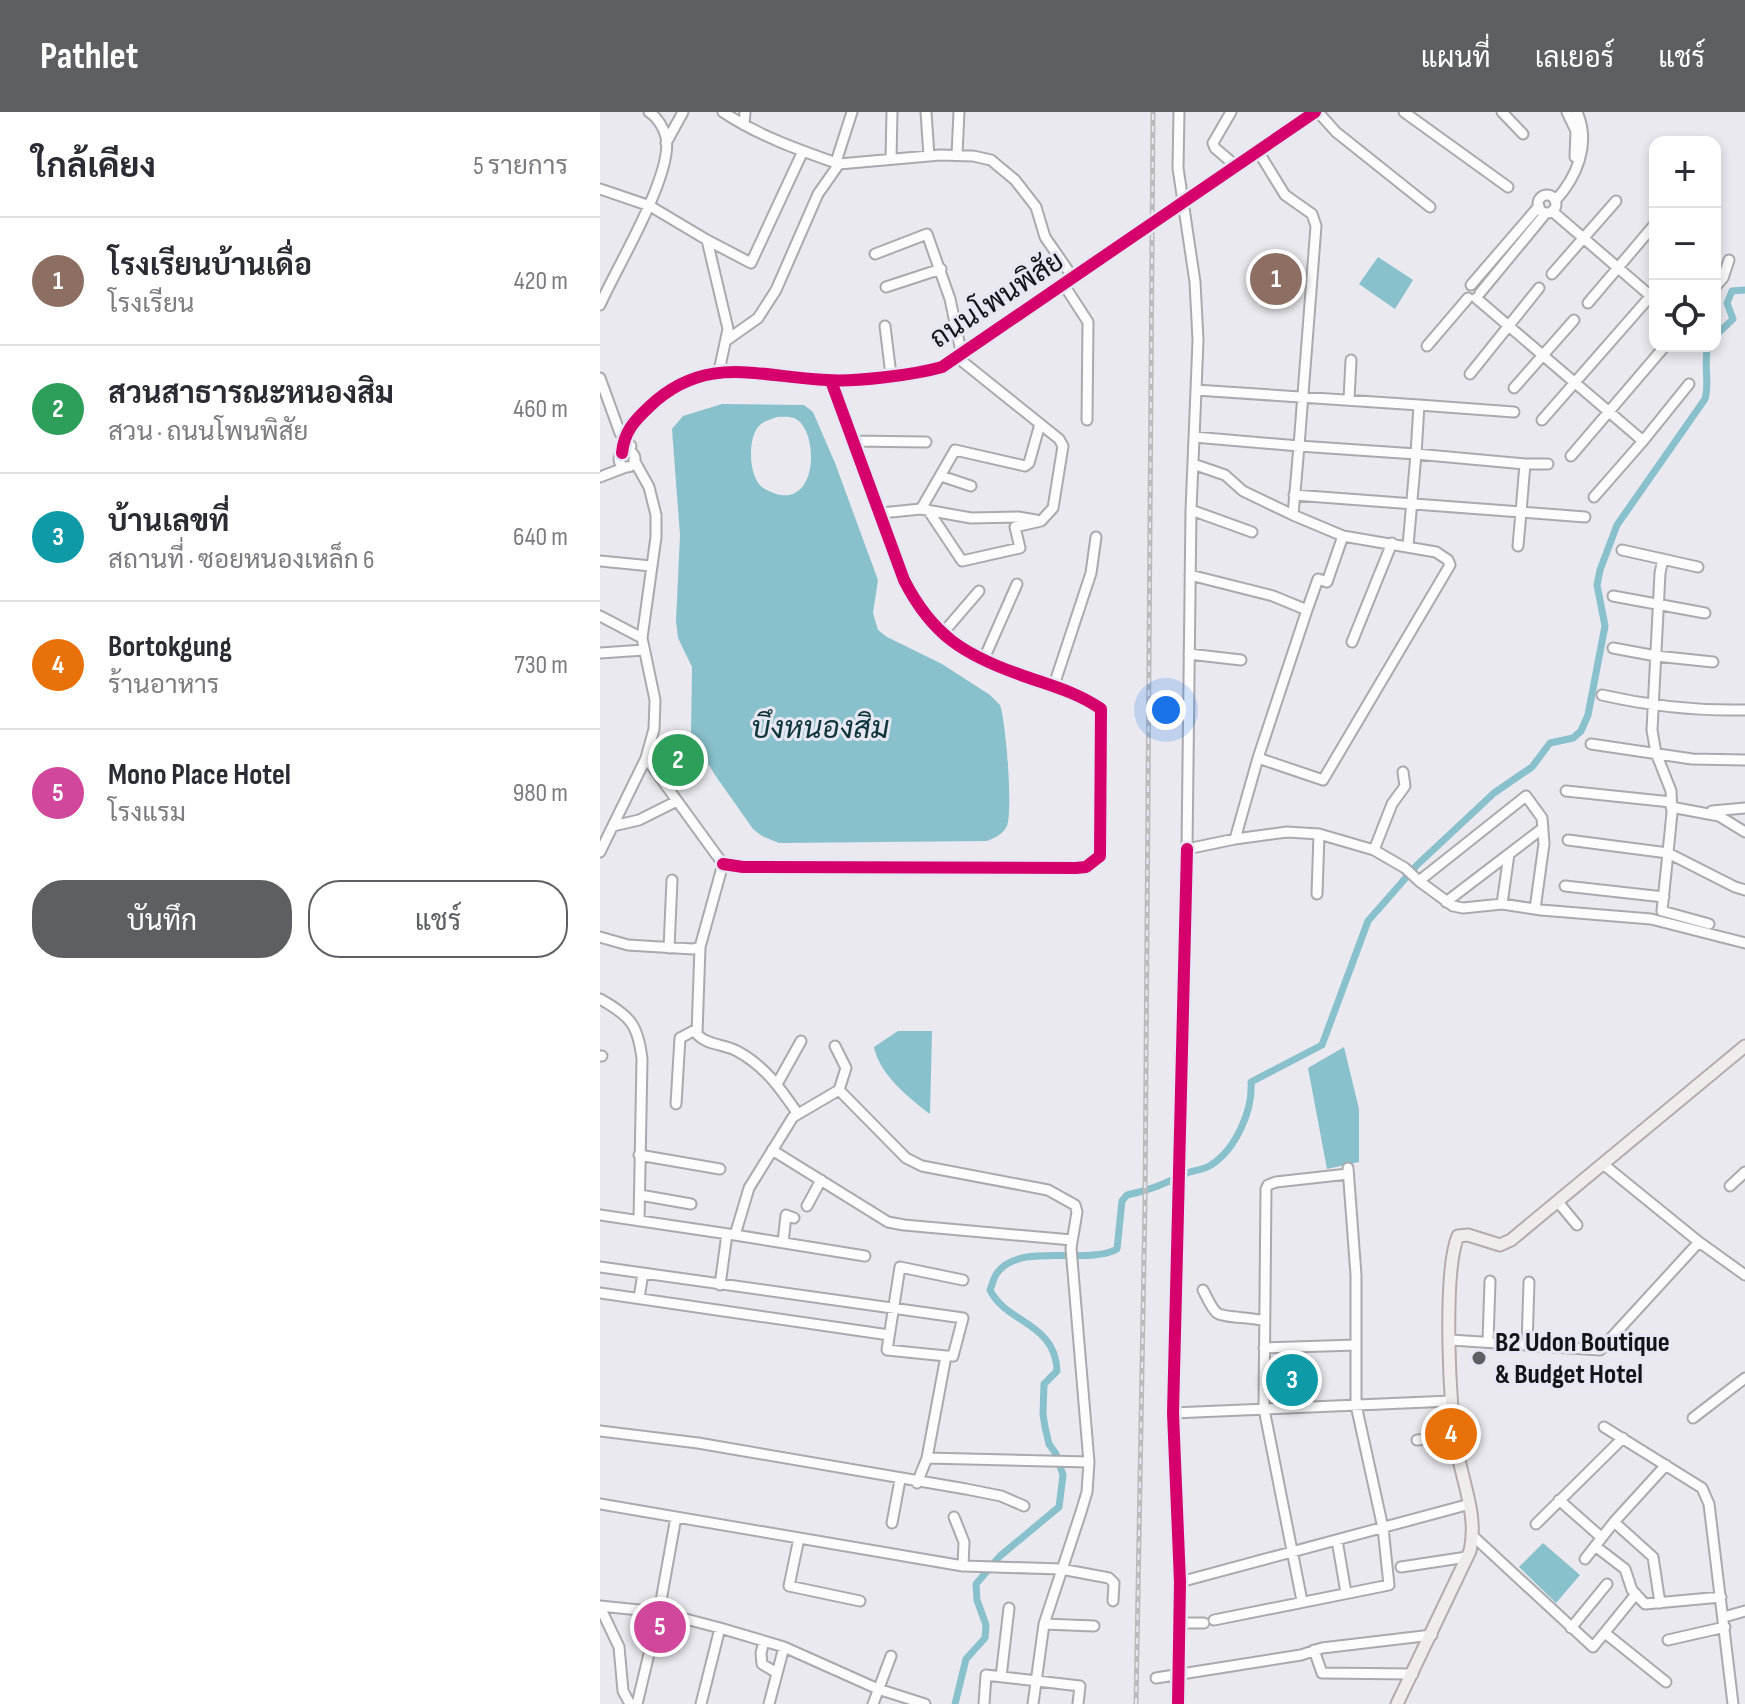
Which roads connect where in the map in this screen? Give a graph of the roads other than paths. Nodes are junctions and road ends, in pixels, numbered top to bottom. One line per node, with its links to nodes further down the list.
1 (683, 112): 18 (street)
2 (723, 112): 16 (street)
3 (745, 112): 16 (street)
4 (852, 112): 24 (street)
5 (892, 112): 23 (street)
6 (926, 112): 22 (street)
7 (959, 112): 21 (street)
8 (1179, 112): 29 (street)
9 (1231, 112): 25 (street)
10 (1316, 112): 20 (street, ถนนโพนพิสัย); 32 (street)
11 (1404, 112): 26 (street)
12 (1502, 112): 17 (street)
13 (1567, 112): 31 (street)
14 (1577, 112): 31 (street)
15 (653, 113): 18 (street)
16 (744, 125): 19 (street)
17 (1523, 134)
18 (666, 143): 30 (street)
19 (803, 151): 24 (street); 35 (street)
20 (1258, 151): 25 (street, ถนนโพนพิสัย); 71 (street)
21 (957, 155): 22 (street); 43 (street)
22 (929, 156): 23 (street)
23 (891, 159): 24 (street)
24 (838, 163): 56 (street)
25 (1236, 166): 29 (street, ถนนโพนพิสัย)
26 (1508, 187)
27 (600, 189): 30 (street)
28 (1616, 201): 34 (street)
29 (1184, 203): 43 (street, ถนนโพนพิสัย); 70 (street)
30 (650, 206): 35 (street); 52 (street)
31 (1549, 206): 34 (street); 36 (street); 38 (street)
32 (1430, 207)
33 (1649, 231): 40 (street)
34 (1584, 239): 40 (street); 42 (street)
35 (707, 240): 56 (street)
36 (1505, 246): 38 (street); 49 (street)
37 (875, 254): 41 (street)
38 (1514, 254): 49 (street)
39 (1729, 260): 44 (street)
40 (1617, 268): 48 (street); 51 (street)
41 (941, 269): 46 (street); 60 (street)
42 (1552, 274)
43 (1074, 279): 45 (street, ถนนโพนพิสัย)
44 (1721, 280)
45 (1064, 285): 60 (street, ถนนโพนพิสัย); 76 (street)
46 (886, 287)
47 (1539, 288): 55 (street)
48 (1649, 293)
49 (1475, 296): 55 (street); 57 (street)
50 (1649, 300): 67 (street)
51 (1588, 303)
52 (600, 305)
53 (1574, 320): 59 (street)
54 (885, 326): 64 (street)
55 (1508, 326): 59 (street); 63 (street)
56 (727, 340): 62 (street)
57 (1427, 346)
58 (1660, 352): 75 (street)
59 (1542, 355): 67 (street); 69 (street)
60 (960, 357): 64 (street, ถนนโพนพิสัย); 78 (street)
61 (1351, 360): 72 (street)
62 (719, 371): 66 (street, ถนนโพนพิสัย); 85 (street, ถนนโพนพิสัย)
63 (1470, 374)
64 (891, 375): 66 (street, ถนนโพนพิสัย)
65 (600, 378): 85 (street)
66 (831, 381): 80 (street)
67 (1575, 383): 75 (street); 77 (street)
68 (1689, 384): 81 (street)
69 (1514, 388)
70 (1196, 390): 71 (street); 79 (street)
71 (1304, 395): 72 (street); 83 (street)
72 (1349, 399): 73 (street)
73 (1419, 405): 74 (street); 84 (street)
74 (1514, 412)
75 (1609, 412): 81 (street); 86 (street)
76 (1087, 420)
77 (1542, 420)
78 (1040, 424): 91 (street); 102 (street)
79 (1194, 437): 83 (street); 87 (street)
80 (853, 441): 82 (street); 99 (street)
81 (1643, 441): 94 (street)
82 (926, 442)
83 (1299, 446): 84 (street); 93 (street)
84 (1416, 454): 88 (street); 95 (street)
85 (627, 455): 90 (street); 112 (street)
86 (1571, 456)
87 (1193, 464): 97 (street); 100 (street)
88 (1525, 464): 89 (street); 98 (street)
89 (1548, 464)
90 (600, 476)
91 (941, 476): 92 (street); 96 (street)
92 (971, 486)
93 (1294, 495): 95 (street); 100 (street)
94 (1594, 497)
95 (1412, 504): 98 (street); 107 (street)
96 (925, 509): 99 (street); 102 (street); 102 (street)
97 (1191, 510): 103 (street); 114 (street)
98 (1521, 512): 101 (street); 108 (street)
99 (881, 513): 122 (street)
100 (1293, 515): 104 (street)
101 (1585, 517)
102 (1041, 521)
103 (1252, 532)
104 (1343, 536): 106 (street); 119 (street)
105 (1096, 537): 133 (street)
106 (1392, 543): 107 (street); 124 (street)
107 (1408, 546): 140 (street)
108 (1518, 546)
109 (1622, 550): 110 (street)
110 (1663, 559): 113 (street); 118 (street)
111 (600, 561): 112 (street)
112 (651, 566): 123 (street)
113 (1698, 567)
114 (1190, 575): 119 (street); 128 (street)
115 (1017, 584): 131 (street)
116 (979, 591): 122 (street)
117 (1613, 596): 118 (street)
118 (1658, 604): 120 (street); 129 (street)
119 (1307, 610): 140 (street)
120 (1705, 613)
121 (600, 616): 123 (street)
122 (942, 634): 131 (street)
123 (642, 638): 126 (street)
124 (1352, 642)
125 (1613, 648): 129 (street)
126 (644, 650): 127 (street); 139 (street)
127 (600, 653)
128 (1189, 654): 130 (street); 155 (street)
129 (1656, 656): 132 (street); 135 (street)
130 (1241, 660)
131 (983, 661): 133 (street)
132 (1713, 662)
133 (1054, 685): 159 (street)
134 (1602, 695): 135 (street)
135 (1651, 706): 136 (street); 138 (street)
136 (1744, 710)
137 (1591, 744): 138 (street)
138 (1656, 753): 141 (street); 145 (street)
139 (646, 758): 144 (street); 148 (street)
140 (1258, 758): 152 (street)
141 (1745, 760)
142 (1403, 772): 156 (street)
143 (1566, 791): 145 (street)
144 (677, 801): 148 (street); 159 (street)
145 (1671, 804): 147 (street); 157 (street)
146 (1745, 808): 147 (street)
147 (1701, 812): 150 (street)
148 (613, 826): 154 (street)
149 (1543, 828): 158 (street); 161 (street); 168 (street)
150 (1745, 832)
151 (1319, 834): 152 (street); 156 (street); 164 (street)
152 (1235, 839): 155 (street)
153 (1568, 840): 157 (street)
154 (601, 849)
155 (1187, 849): 228 (street)
156 (1374, 850): 161 (street)
157 (1668, 853): 163 (street); 165 (street)
158 (1509, 854): 166 (street); 167 (street)
159 (723, 864): 172 (street)
160 (672, 880): 173 (street)
161 (1417, 880): 166 (street)
162 (1565, 886): 165 (street)
163 (1745, 890)
164 (1317, 894)
165 (1664, 897): 169 (street)
166 (1446, 902): 167 (street)
167 (1502, 904): 168 (street)
168 (1535, 909): 171 (street)
169 (1709, 924)
170 (600, 937): 173 (street)
171 (1745, 943)
172 (700, 947): 173 (street); 175 (street)
173 (669, 948)
174 (600, 999): 184 (street)
175 (697, 1029): 179 (street); 181 (street)
176 (801, 1041): 179 (street)
177 (835, 1046): 180 (street)
178 (1745, 1046): 185 (main road)
179 (777, 1084): 182 (street)
180 (839, 1090): 182 (street); 201 (street)
181 (676, 1104)
182 (798, 1114): 183 (street)
183 (772, 1150): 188 (street); 198 (street)
184 (639, 1155): 186 (street); 190 (street)
185 (1603, 1164): 191 (main road); 199 (street)
186 (720, 1169)
187 (1745, 1172): 189 (street)
188 (821, 1180): 193 (street); 201 (street)
189 (1730, 1186)
190 (640, 1195): 192 (street); 196 (street)
191 (1558, 1202): 197 (street); 216 (main road)
192 (691, 1204)
193 (807, 1206)
194 (600, 1215): 196 (street)
195 (794, 1218): 200 (street)
196 (639, 1221): 198 (street)
197 (1577, 1225)
198 (731, 1234): 200 (street); 209 (street)
199 (1699, 1242): 205 (street); 219 (street)
200 (783, 1243): 202 (street)
201 (1072, 1244): 236 (street)
202 (865, 1256)
203 (600, 1267): 204 (street)
204 (643, 1273): 209 (street); 212 (street)
205 (1745, 1275)
206 (963, 1280): 213 (street)
207 (1490, 1281): 217 (street)
208 (1529, 1282): 219 (street)
209 (720, 1285): 213 (street)
210 (1203, 1290): 214 (street)
211 (600, 1293): 212 (street)
212 (639, 1298): 215 (street)
213 (892, 1309): 215 (street); 221 (street)
214 (1264, 1321): 218 (street); 220 (street)
215 (889, 1335): 221 (street)
216 (1451, 1340): 217 (street); 224 (main road)
217 (1488, 1342): 219 (street)
218 (1356, 1345): 220 (street); 225 (street)
219 (1527, 1345)
220 (1264, 1348): 227 (street)
221 (946, 1356): 235 (street)
222 (1303, 1373): 226 (street)
223 (1745, 1378): 229 (street)
224 (1451, 1401): 225 (street); 232 (main road)
225 (1356, 1405): 226 (street); 249 (street)
226 (1303, 1407): 227 (street)
227 (1264, 1409): 228 (street); 254 (street)
228 (1173, 1413): 260 (street)
229 (1693, 1418)
230 (1604, 1427): 233 (street)
231 (600, 1431): 238 (street)
232 (1455, 1437): 234 (street); 242 (main road)
233 (1623, 1438): 237 (street); 240 (street)
234 (1417, 1440)
235 (927, 1458): 236 (street); 239 (street)
236 (1089, 1462): 259 (street)
237 (1666, 1465): 246 (street); 264 (street)
238 (900, 1480): 239 (street); 247 (street)
239 (917, 1483): 243 (street)
240 (1559, 1500): 248 (street); 253 (street)
241 (600, 1504): 244 (street)
242 (1470, 1504): 249 (street); 250 (main road)
243 (1024, 1506)
244 (676, 1517): 251 (street); 272 (street)
245 (954, 1517): 257 (street)
246 (1614, 1522): 253 (street); 268 (street)
247 (892, 1523)
248 (1536, 1524)
249 (1383, 1528): 252 (street); 262 (street)
250 (1473, 1536): 255 (main road); 278 (street)
251 (799, 1538): 257 (street); 265 (street)
252 (1337, 1540): 254 (street); 262 (street)
253 (1598, 1542): 256 (street); 263 (street)
254 (1291, 1553): 260 (street); 267 (street)
255 (1467, 1557): 258 (street); 282 (main road)
256 (1585, 1559)
257 (963, 1566): 259 (street)
258 (1401, 1567)
259 (1061, 1569): 266 (street); 275 (street)
260 (1180, 1582): 274 (street)
261 (1607, 1584): 278 (street)
262 (1346, 1593): 267 (street)
263 (1636, 1594): 268 (street); 280 (street)
264 (1721, 1597): 268 (street); 273 (street)
265 (860, 1601)
266 (1113, 1601)
267 (1302, 1601): 274 (street)
268 (1660, 1603)
269 (600, 1606): 272 (street); 279 (street)
270 (1009, 1608): 291 (street)
271 (1745, 1611): 273 (street)
272 (659, 1612): 277 (street); 297 (street)
273 (1724, 1622): 283 (street); 307 (street)
274 (1179, 1623): 289 (street)
275 (1044, 1624): 276 (street); 293 (street)
276 (1094, 1626)
277 (720, 1628): 284 (street); 298 (street)
278 (1571, 1628): 280 (street)
279 (612, 1630): 281 (street); 296 (street)
280 (1605, 1633): 294 (street)
281 (601, 1634)
282 (1432, 1635): 286 (street); 290 (main road)
283 (1668, 1640)
284 (764, 1641): 285 (street); 288 (street)
285 (784, 1647): 288 (street); 295 (street)
286 (1314, 1650): 289 (street); 290 (street)
287 (891, 1656): 295 (street)
288 (777, 1673): 299 (street)
289 (1177, 1673): 292 (street); 305 (street)
290 (1413, 1674): 306 (main road)
291 (1001, 1677): 293 (street); 302 (street)
292 (1156, 1678)
293 (1035, 1680): 303 (street); 304 (street)
294 (1666, 1682)
295 (878, 1689): 300 (street); 301 (street)
296 (630, 1704)
297 (637, 1704)
298 (701, 1704)
299 (769, 1704)
300 (873, 1704)
301 (925, 1704)
302 (984, 1704)
303 (1033, 1704)
304 (1078, 1704)
305 (1178, 1704)
306 (1397, 1704)
307 (1733, 1704)

